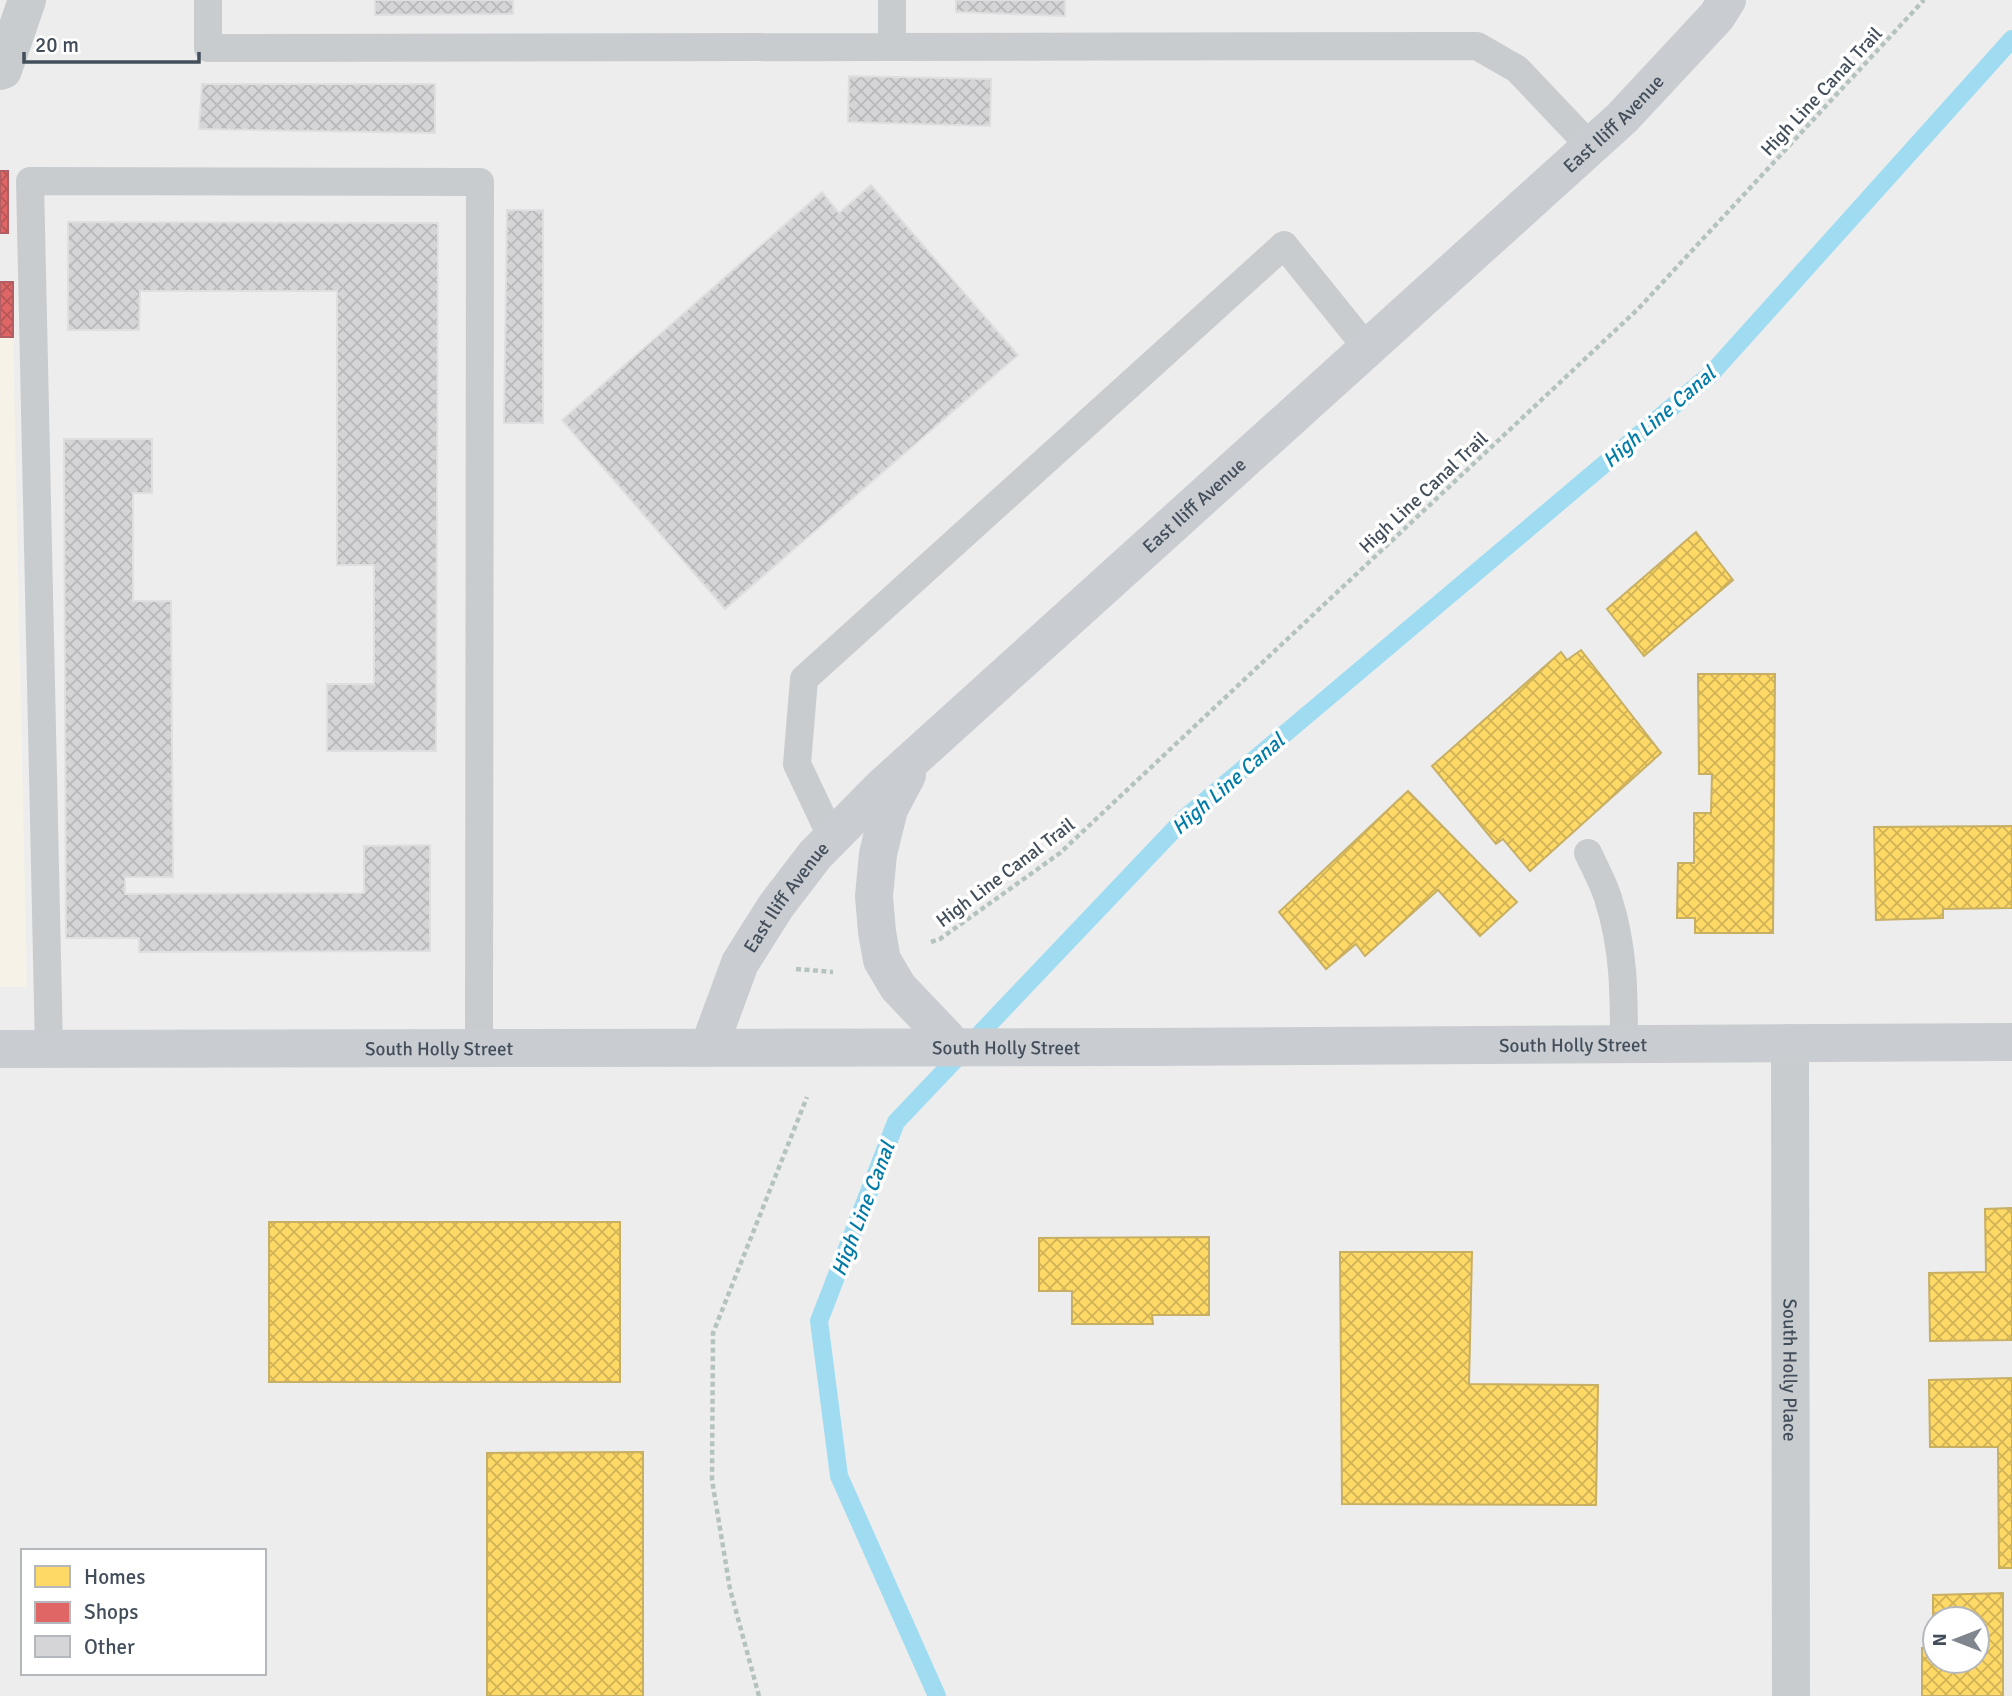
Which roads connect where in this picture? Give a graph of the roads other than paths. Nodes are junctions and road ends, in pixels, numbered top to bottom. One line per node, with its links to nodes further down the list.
1 (27, 0): 6 (street)
2 (208, 0): 5 (lane)
3 (892, 0): 5 (lane)
4 (1727, 0): 7 (street, East Iliff Avenue)
5 (892, 47): 7 (lane)
6 (2, 70)
7 (1591, 146): 8 (street, East Iliff Avenue)
8 (1367, 348): 9 (street, East Iliff Avenue); 10 (lane)
9 (916, 756): 10 (street, East Iliff Avenue); 16 (street)
10 (832, 838): 15 (street, East Iliff Avenue)
11 (1588, 853): 14 (lane)
12 (2012, 1042): 13 (street, South Holly Street)
13 (1790, 1043): 14 (street, South Holly Street); 20 (street, South Holly Place)
14 (1624, 1044): 16 (street, South Holly Street)
15 (709, 1047): 16 (street, South Holly Street); 17 (street, South Holly Street)
16 (959, 1047)
17 (479, 1048): 19 (street, South Holly Street); 19 (lane)
18 (0, 1049): 19 (street, South Holly Street)
19 (49, 1049)
20 (1791, 1696)

